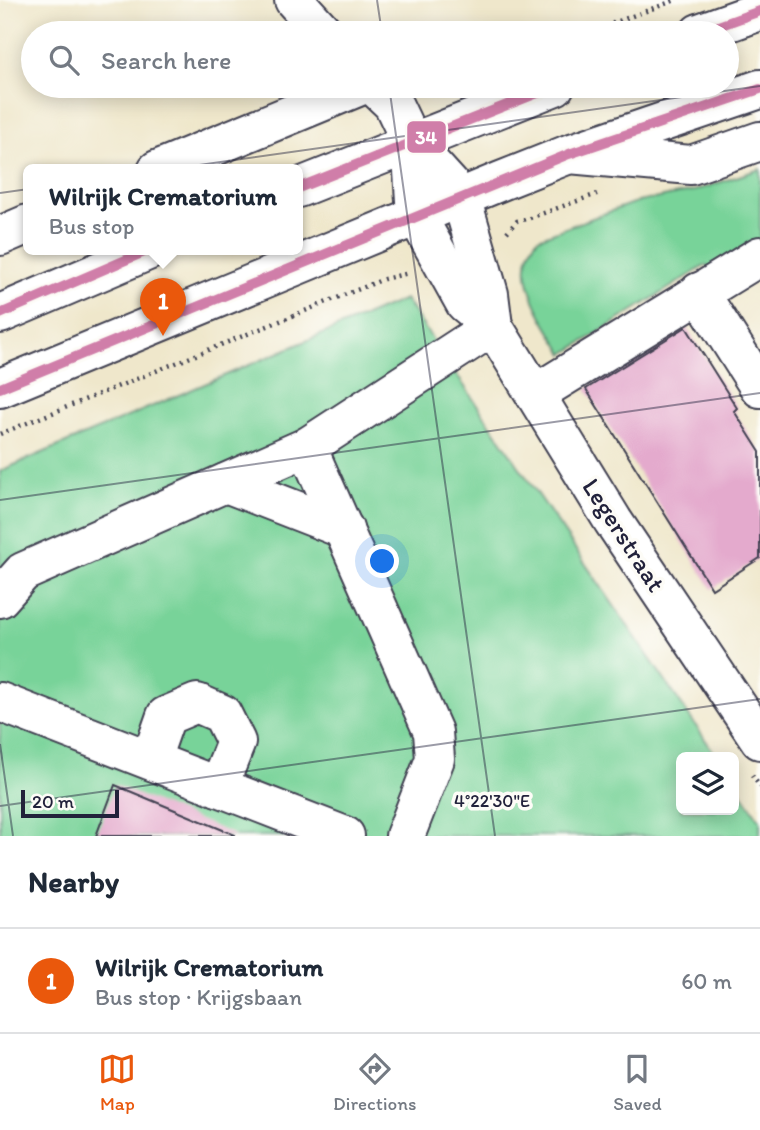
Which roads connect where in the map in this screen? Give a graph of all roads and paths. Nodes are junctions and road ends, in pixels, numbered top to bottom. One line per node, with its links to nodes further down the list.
1 (294, 0): 4 (main road)
2 (676, 0): 5 (path)
3 (760, 11): 6 (main road)
4 (313, 21)
5 (619, 21)
6 (732, 21)
7 (760, 89): 8 (main road)
8 (739, 96)
9 (331, 98): 16 (main road)
10 (387, 98): 14 (main road)
11 (524, 98): 14 (main road)
12 (734, 98): 15 (main road)
13 (760, 141): 15 (main road)
14 (411, 142): 17 (main road); 18 (main road, Legerstraat); 19 (main road, Legerstraat)
15 (569, 154): 18 (main road)
16 (172, 164)
17 (303, 186)
18 (461, 197): 19 (main road); 29 (main road, Legerstraat)
19 (416, 215): 29 (main road, Legerstraat); 30 (main road)
20 (517, 221): 22 (path)
21 (23, 226): 23 (main road)
22 (506, 234)
23 (0, 236)
24 (138, 255): 28 (main road)
25 (760, 256): 27 (main road)
26 (416, 271): 33 (path)
27 (699, 292): 31 (main road); 32 (main road)
28 (0, 314)
29 (493, 326): 32 (main road, Legerstraat); 34 (main road)
30 (0, 388)
31 (760, 388)
32 (535, 394): 39 (main road, Legerstraat)
33 (0, 434)
34 (307, 447): 35 (main road); 36 (main road)
35 (226, 483): 36 (main road); 37 (main road)
36 (344, 529): 43 (main road)
37 (0, 598)
38 (0, 702): 40 (main road)
39 (760, 740)
40 (151, 759): 41 (main road); 41 (main road)
41 (218, 787): 42 (main road)
42 (345, 836)
43 (405, 836)

